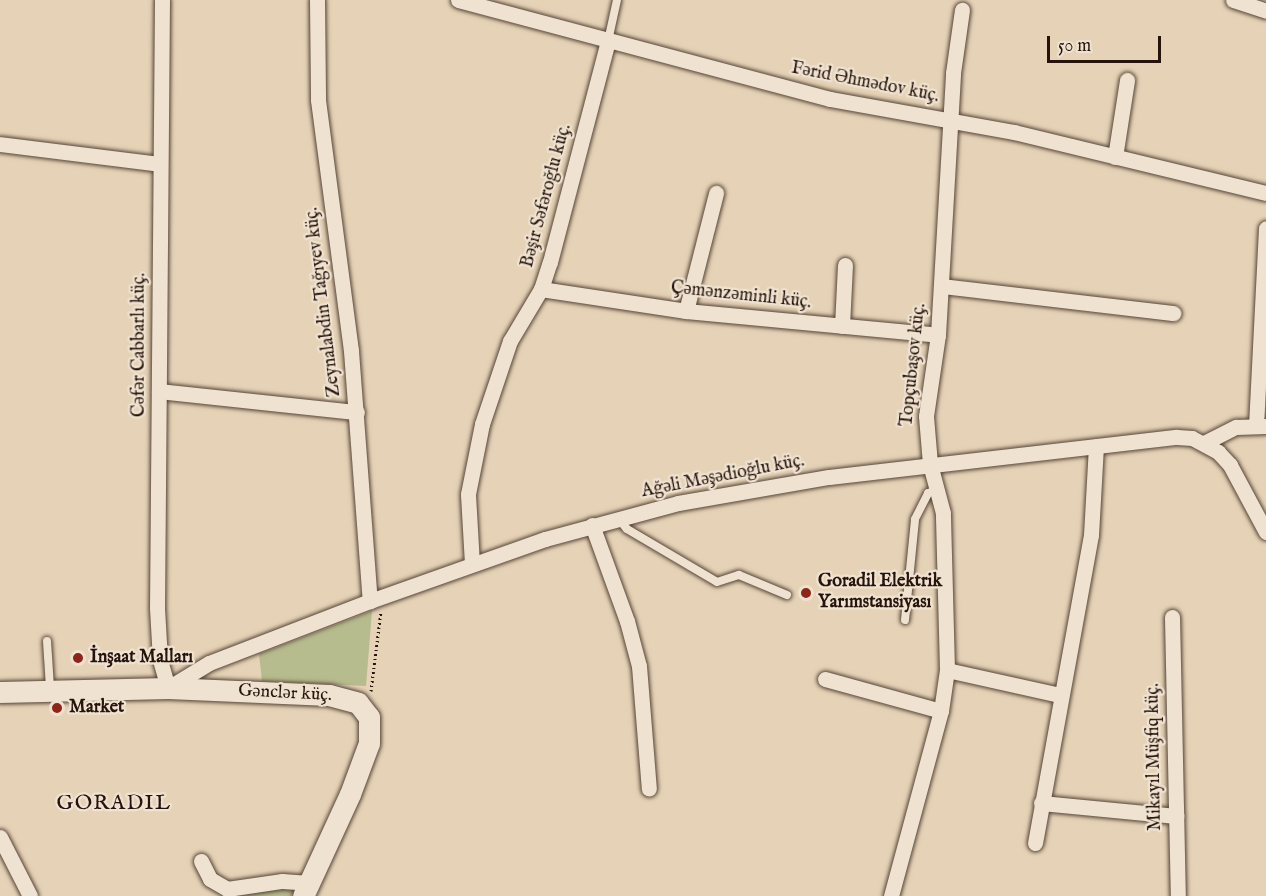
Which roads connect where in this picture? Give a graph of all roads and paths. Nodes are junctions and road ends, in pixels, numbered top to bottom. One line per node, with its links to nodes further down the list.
1 (162, 0): 13 (street, Cəfər Cabbarlı küç.)
2 (317, 0): 25 (street, Zeynalabdin Tağıyev küç.)
3 (459, 0): 8 (street, Fərid Əhmədov küç.)
4 (617, 0): 8 (lane)
5 (1233, 0): 7 (street)
6 (962, 10): 10 (street, Topçubaşov küç.)
7 (1266, 11)
8 (608, 41): 10 (street, Fərid Əhmədov küç.); 19 (street, Bəşir Səfəroğlu küç.)
9 (1127, 80): 12 (street)
10 (953, 119): 12 (street, Fərid Əhmədov küç.); 18 (street, Topçubaşov küç.)
11 (0, 144): 13 (street)
12 (1115, 157): 15 (street, Fərid Əhmədov küç.)
13 (160, 164): 24 (street, Cəfər Cabbarlı küç.)
14 (716, 193): 20 (street)
15 (1266, 193)
16 (1266, 228): 26 (street)
17 (845, 265): 22 (street)
18 (942, 286): 21 (street); 23 (street, Topçubaşov küç.)
19 (541, 289): 20 (street, Çəmənzəminli küç.); 34 (street, Bəşir Səfəroğlu küç.)
20 (686, 311): 22 (street, Çəmənzəminli küç.)
21 (1173, 313)
22 (842, 326): 23 (street, Çəmənzəminli küç.)
23 (938, 335): 29 (street, Topçubaşov küç.)
24 (159, 391): 25 (street); 42 (street, Cəfər Cabbarlı küç.)
25 (357, 412): 36 (street, Zeynalabdin Tağıyev küç.)
26 (1261, 426): 27 (street)
27 (1204, 443): 28 (street, Ağəli Məşədioğlu küç.); 33 (street, Ağəli Məşədioğlu küç.)
28 (1096, 446): 29 (street, Ağəli Məşədioğlu küç.); 45 (street)
29 (930, 464): 30 (street, Topçubaşov küç.); 31 (street, Ağəli Məşədioğlu küç.)
30 (939, 490): 38 (lane); 40 (street, Topçubaşov küç.)
31 (618, 517): 32 (street, Ağəli Məşədioğlu küç.); 35 (lane)
32 (592, 525): 34 (street, Ağəli Məşədioğlu küç.); 48 (street)
33 (1266, 532)
34 (472, 564): 36 (street, Ağəli Məşədioğlu küç.)
35 (787, 595)
36 (373, 599): 42 (street, Ağəli Məşədioğlu küç.); 46 (path)
37 (1172, 617): 50 (street, Mikayıl Müşfiq küç.)
38 (904, 620)
39 (47, 641): 43 (lane)
40 (947, 670): 45 (street); 47 (street, Topçubaşov küç.)
41 (825, 679): 47 (street)
42 (168, 688): 43 (street, Gənclər küç.); 46 (street, Gənclər küç.)
43 (50, 689): 44 (street, Gənclər küç.)
44 (0, 692)
45 (1060, 695): 49 (street)
46 (364, 709): 54 (street)
47 (941, 711): 56 (street, Topçubaşov küç.)
48 (649, 789)
49 (1041, 803): 50 (street); 52 (street)
50 (1176, 816): 57 (street, Mikayıl Müşfiq küç.)
51 (0, 837): 55 (street)
52 (1035, 843)
53 (201, 861): 54 (street)
54 (306, 890)
55 (30, 896)
56 (891, 896)
57 (1178, 896)

